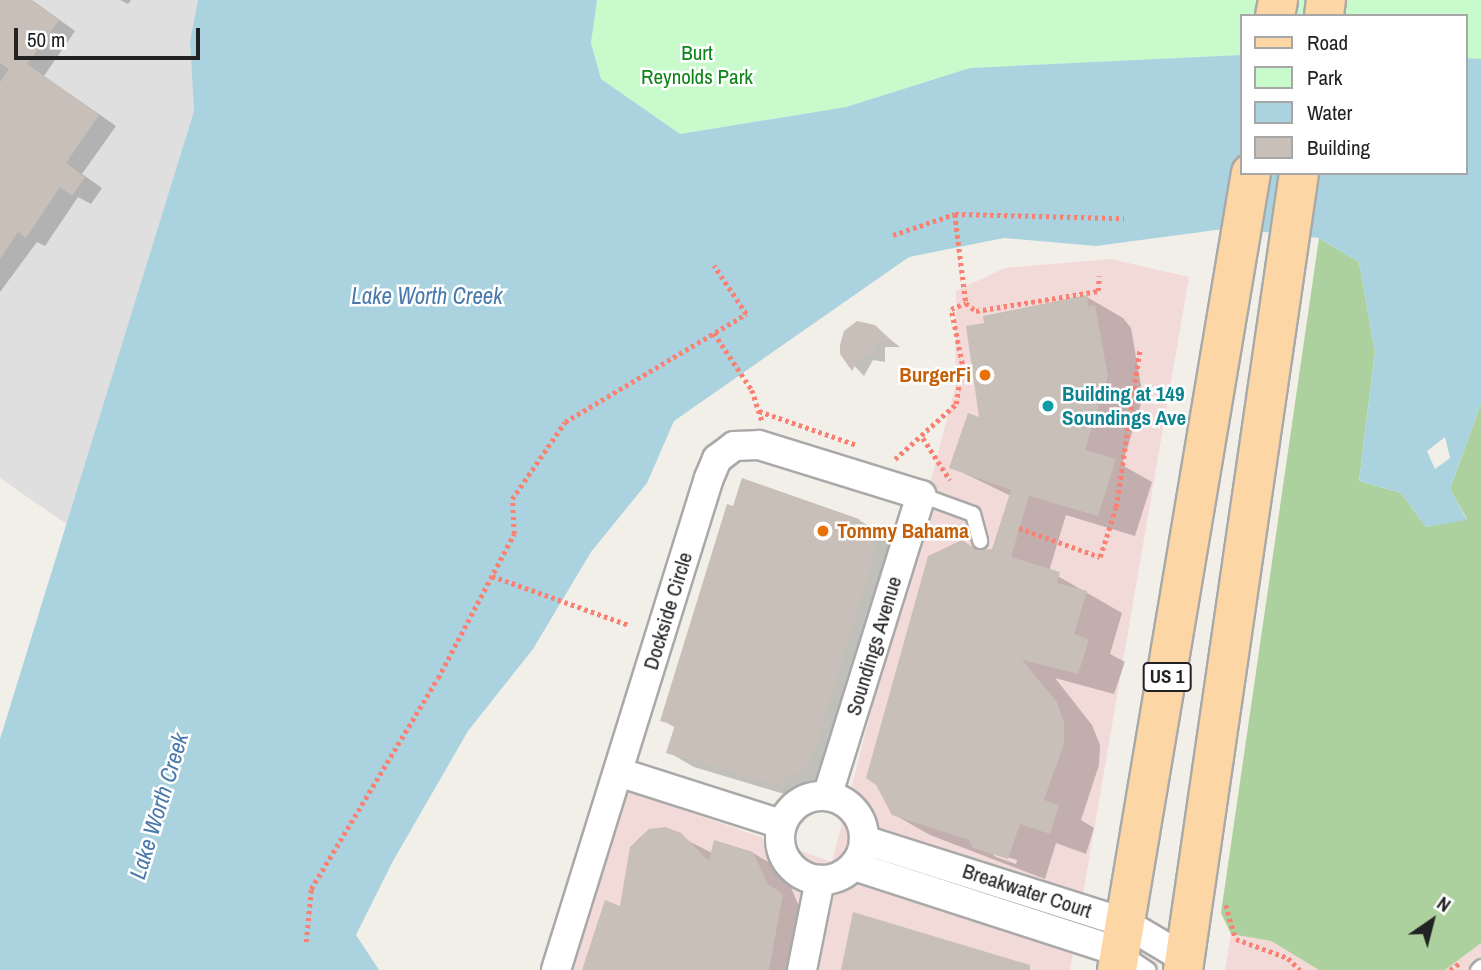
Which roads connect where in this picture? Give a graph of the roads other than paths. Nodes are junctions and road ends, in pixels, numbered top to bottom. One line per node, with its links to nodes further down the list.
1 (1251, 175): 10 (main road, US 1)
2 (1299, 175): 10 (main road, US 1)
3 (921, 495): 4 (lane); 5 (street, Dockside Circle); 6 (street, Soundings Avenue)
4 (980, 541)
5 (618, 772): 7 (street); 11 (street, Dockside Circle)
6 (827, 796): 7 (street); 8 (street)
7 (781, 824): 9 (street)
8 (859, 853): 9 (street); 10 (street, Breakwater Court)
9 (820, 880): 12 (street)
10 (1154, 958)
11 (556, 970)
12 (802, 970)

